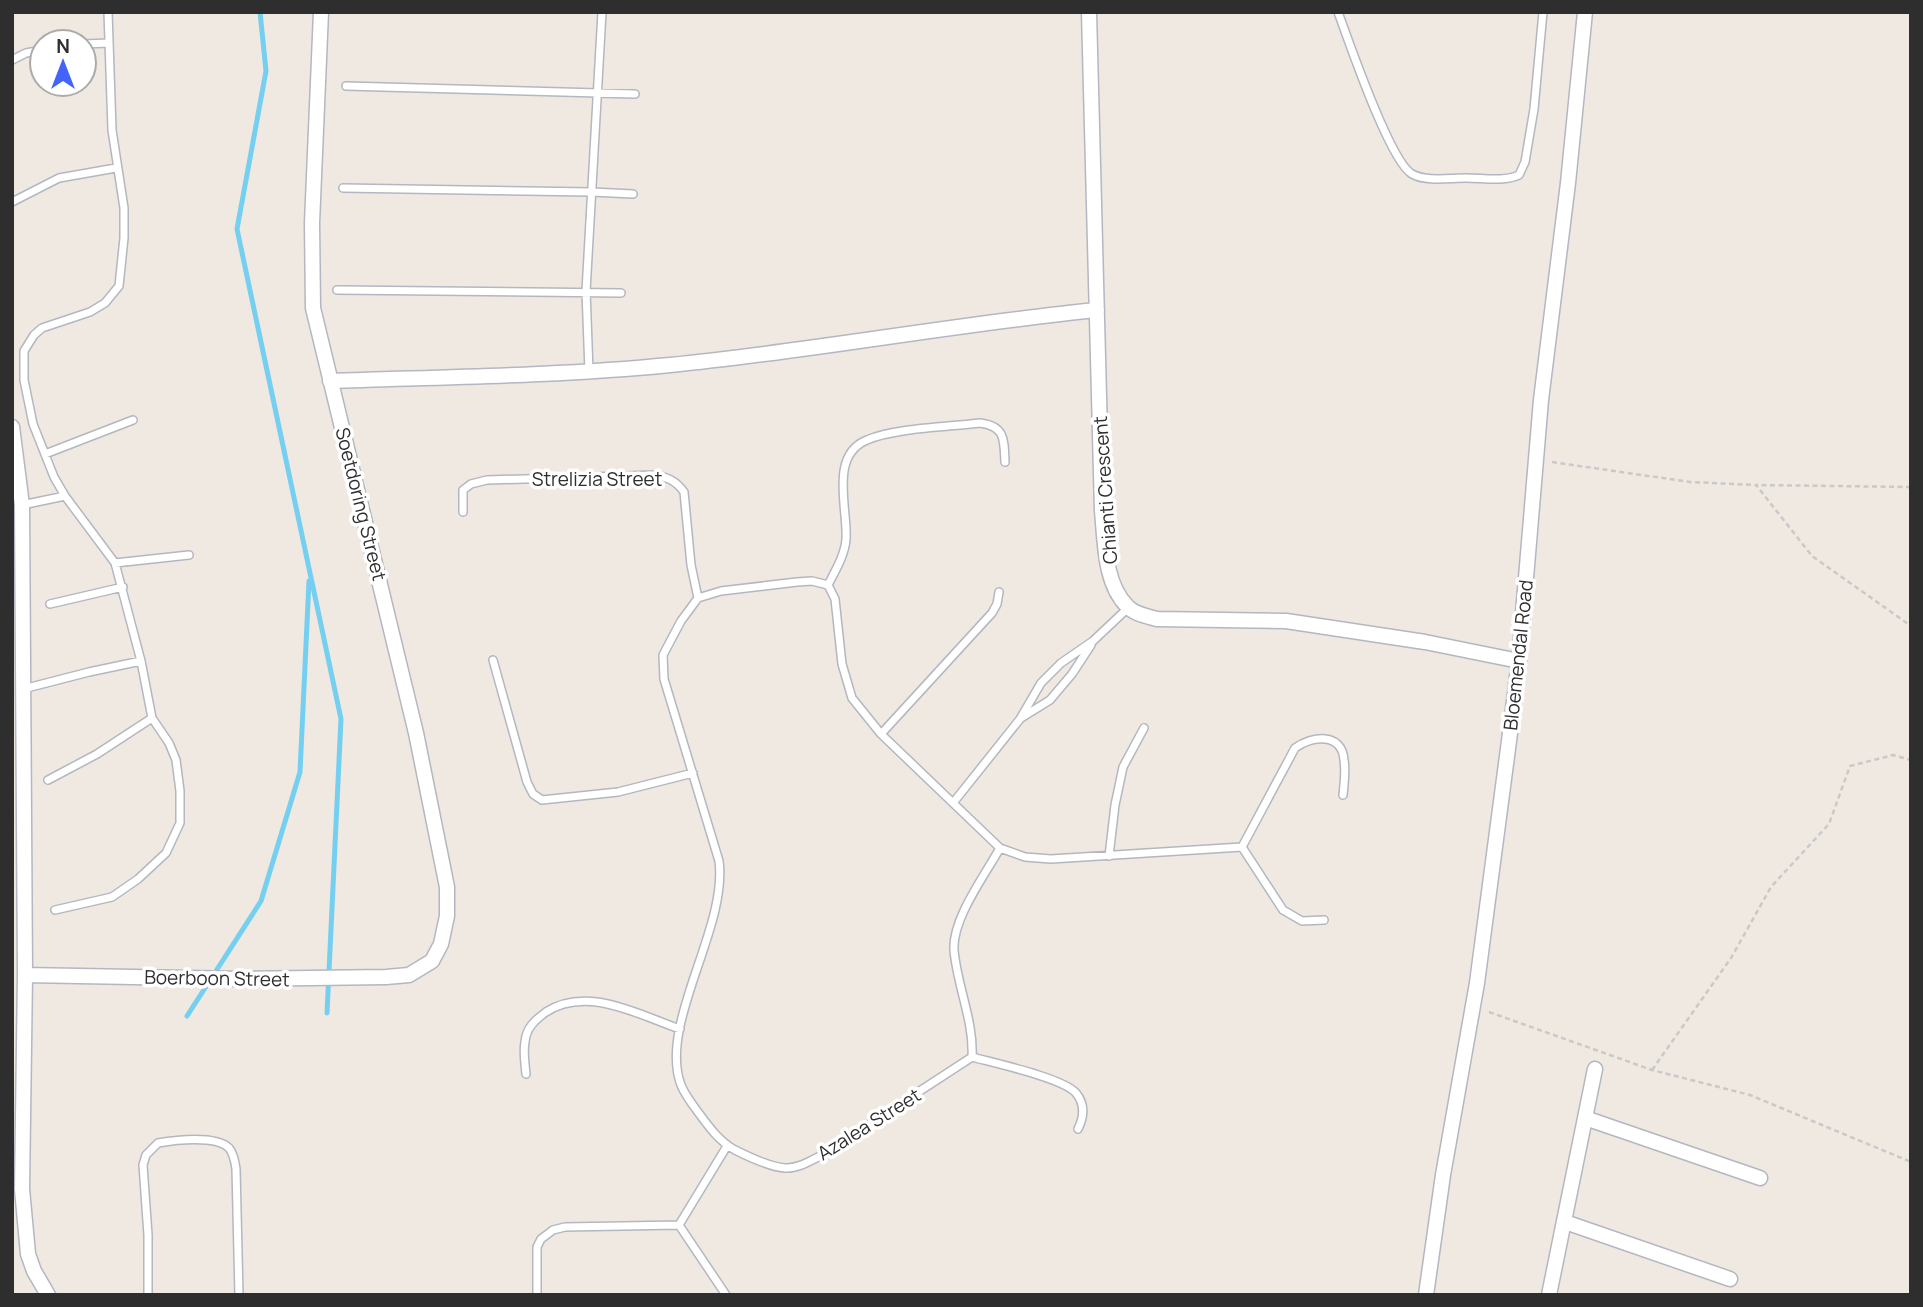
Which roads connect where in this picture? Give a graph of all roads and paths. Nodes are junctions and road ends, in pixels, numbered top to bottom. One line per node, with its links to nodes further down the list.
1 (108, 12): 9 (lane)
2 (321, 12): 25 (street, Soetdoring Street)
3 (602, 12): 13 (lane)
4 (1089, 12): 23 (street, Chianti Crescent)
5 (1338, 12): 6 (lane)
6 (1543, 12)
7 (1585, 12): 29 (street, Bloemendal Road)
8 (98, 43): 9 (lane)
9 (109, 43): 15 (lane)
10 (28, 53): 11 (lane)
11 (12, 60)
12 (346, 86): 13 (lane)
13 (598, 92): 14 (lane); 17 (lane)
14 (635, 94)
15 (116, 167): 19 (lane); 28 (lane)
16 (343, 188): 17 (lane)
17 (592, 192): 18 (lane); 21 (lane)
18 (633, 194)
19 (12, 202)
20 (337, 290): 21 (lane)
21 (586, 291): 22 (lane); 24 (lane)
22 (621, 293)
23 (1097, 310): 24 (street); 43 (street, Chianti Crescent)
24 (589, 372): 25 (street)
25 (330, 381): 65 (street, Soetdoring Street)
26 (133, 420): 28 (lane)
27 (12, 427): 34 (street)
28 (45, 454): 33 (lane)
29 (1535, 460): 31 (path); 48 (street, Bloemendal Road)
30 (1005, 462): 38 (lane)
31 (1756, 485): 32 (path); 44 (path)
32 (1911, 487)
33 (65, 496): 34 (lane); 37 (lane)
34 (22, 505): 49 (street)
35 (463, 512): 41 (lane, Strelizia Street)
36 (189, 555): 37 (lane)
37 (115, 562): 39 (lane)
38 (828, 585): 41 (lane); 53 (lane)
39 (123, 587): 42 (lane); 47 (lane)
40 (999, 592): 53 (lane)
41 (698, 598): 55 (lane, Azalea Street)
42 (50, 604)
43 (1128, 608): 45 (lane); 48 (street)
44 (1911, 626)
45 (1093, 641): 51 (lane); 51 (lane)
46 (493, 660): 55 (lane)
47 (141, 661): 49 (lane); 50 (lane)
48 (1519, 661): 66 (street, Bloemendal Road)
49 (22, 689): 64 (street)
50 (152, 718): 56 (lane); 62 (lane)
51 (1020, 719): 58 (lane)
52 (1144, 728): 61 (lane)
53 (881, 734): 58 (lane)
54 (1911, 760): 70 (path)
55 (693, 774): 67 (lane, Azalea Street)
56 (48, 780)
57 (1343, 795): 59 (lane)
58 (953, 803): 60 (lane)
59 (1241, 847): 61 (lane); 63 (lane)
60 (1000, 848): 61 (lane); 68 (lane)
61 (1109, 856)
62 (55, 910)
63 (1324, 920)
64 (25, 975): 65 (street, Boerboon Street); 80 (street)
65 (409, 975)
66 (1473, 1006): 70 (path); 85 (street, Bloemendal Road)
67 (680, 1029): 71 (lane); 74 (lane, Azalea Street)
68 (972, 1057): 73 (lane); 74 (lane, Azalea Street)
69 (1595, 1069): 72 (street)
70 (1652, 1070): 75 (path)
71 (526, 1074)
72 (1585, 1118): 76 (street); 77 (street)
73 (1078, 1129)
74 (727, 1146): 78 (lane)
75 (1911, 1162)
76 (1760, 1178)
77 (1565, 1222): 79 (street); 86 (street)
78 (679, 1225): 83 (lane); 84 (lane)
79 (1730, 1279)
80 (48, 1295)
81 (148, 1295): 82 (lane)
82 (239, 1295)
83 (537, 1295)
84 (726, 1295)
85 (1426, 1295)
86 (1549, 1295)

